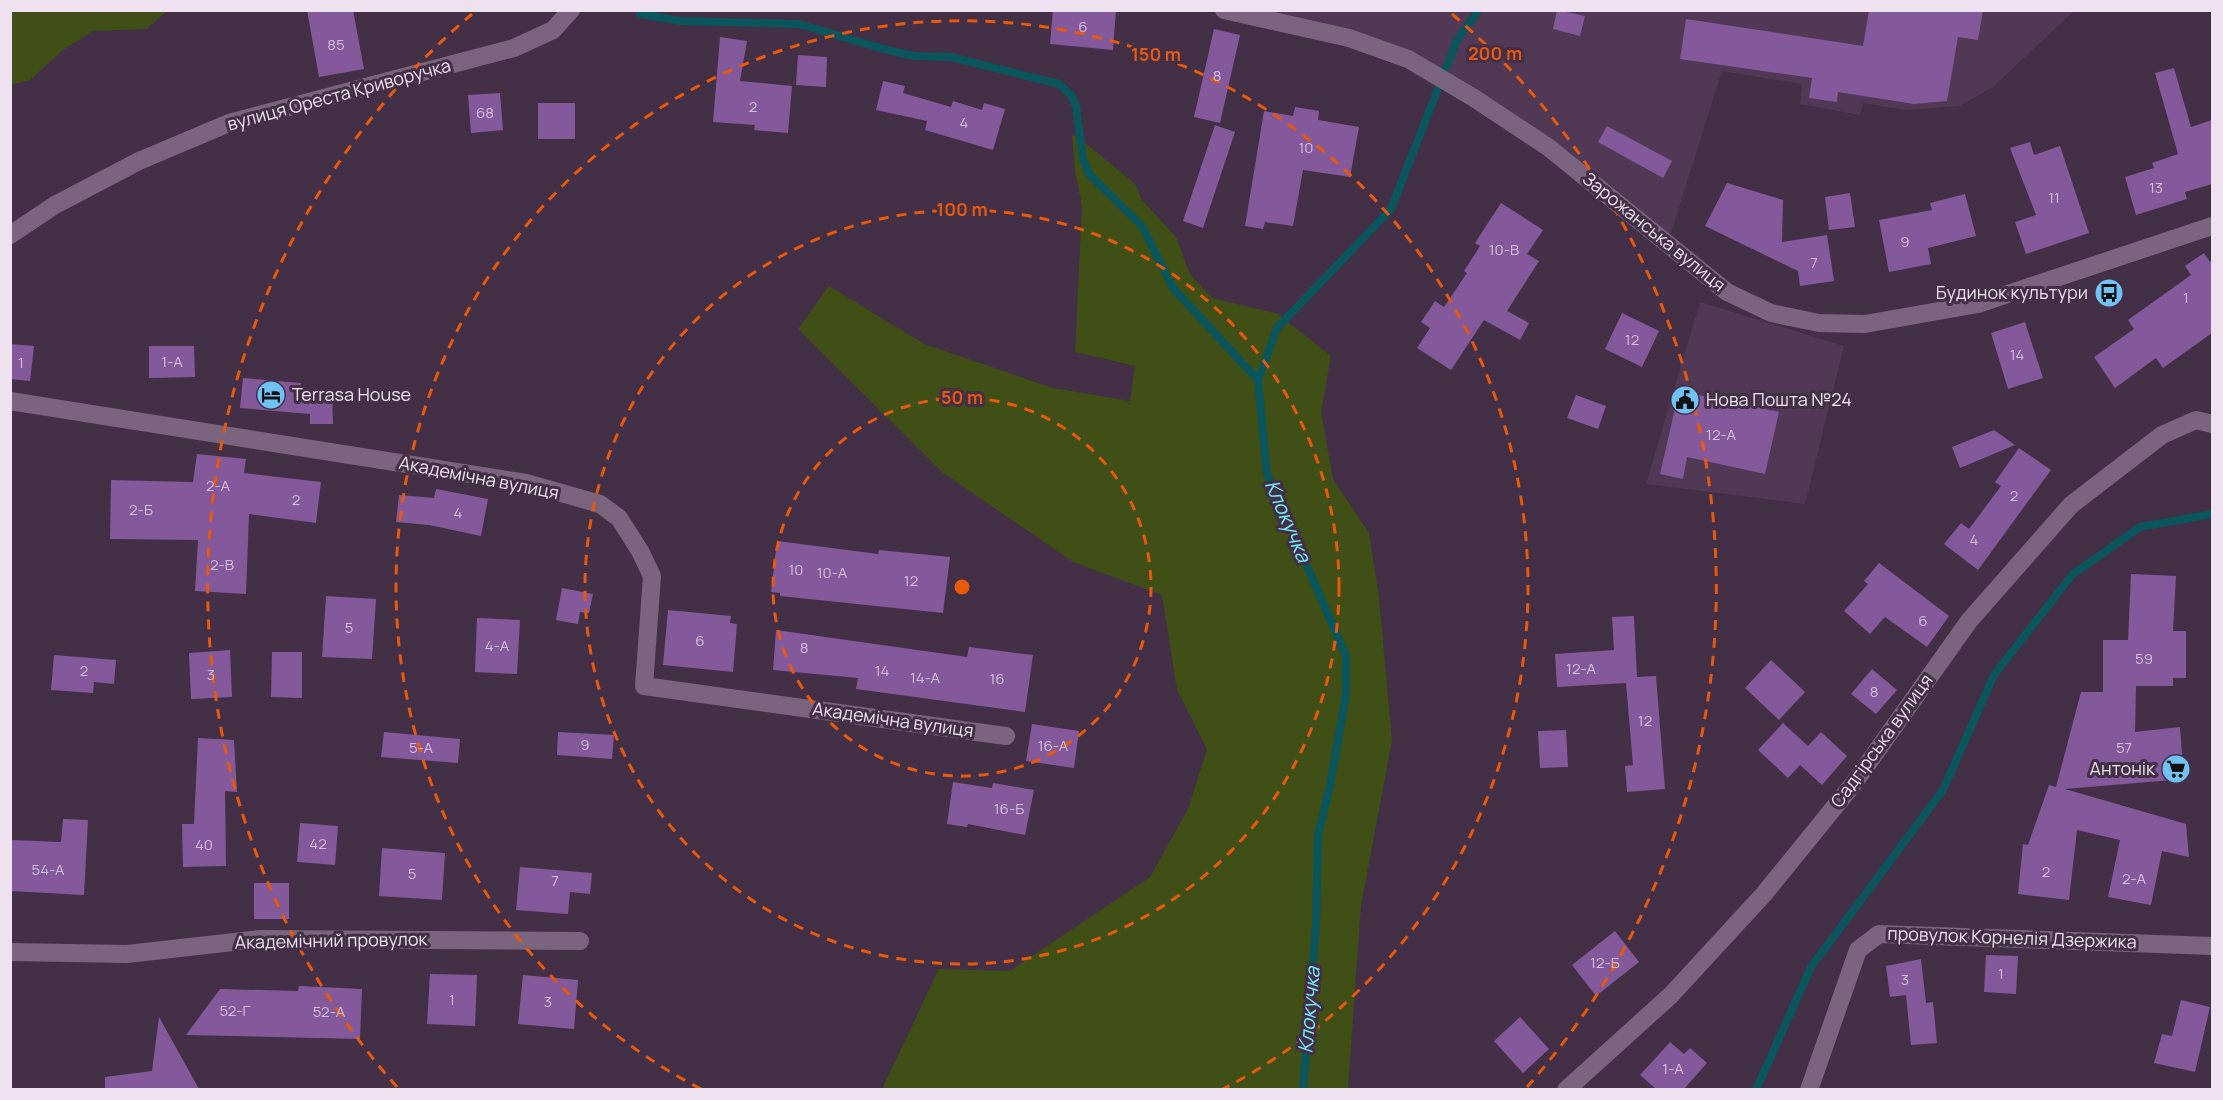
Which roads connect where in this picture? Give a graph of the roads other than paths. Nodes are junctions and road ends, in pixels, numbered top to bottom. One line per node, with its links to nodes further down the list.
1 (571, 10): 4 (street, вулиця Ореста Криворучка)
2 (1224, 10): 3 (street, Зарожанська вулиця)
3 (2212, 226)
4 (10, 235)
5 (10, 401): 7 (street, Академічна вулиця)
6 (2212, 424): 11 (street, Садгірська вулиця)
7 (1006, 736)
8 (580, 941): 10 (street, Академічний провулок)
9 (2212, 946): 12 (street, провулок Корнелія Дзержика)
10 (10, 952)
11 (1566, 1089)
12 (1809, 1089)

